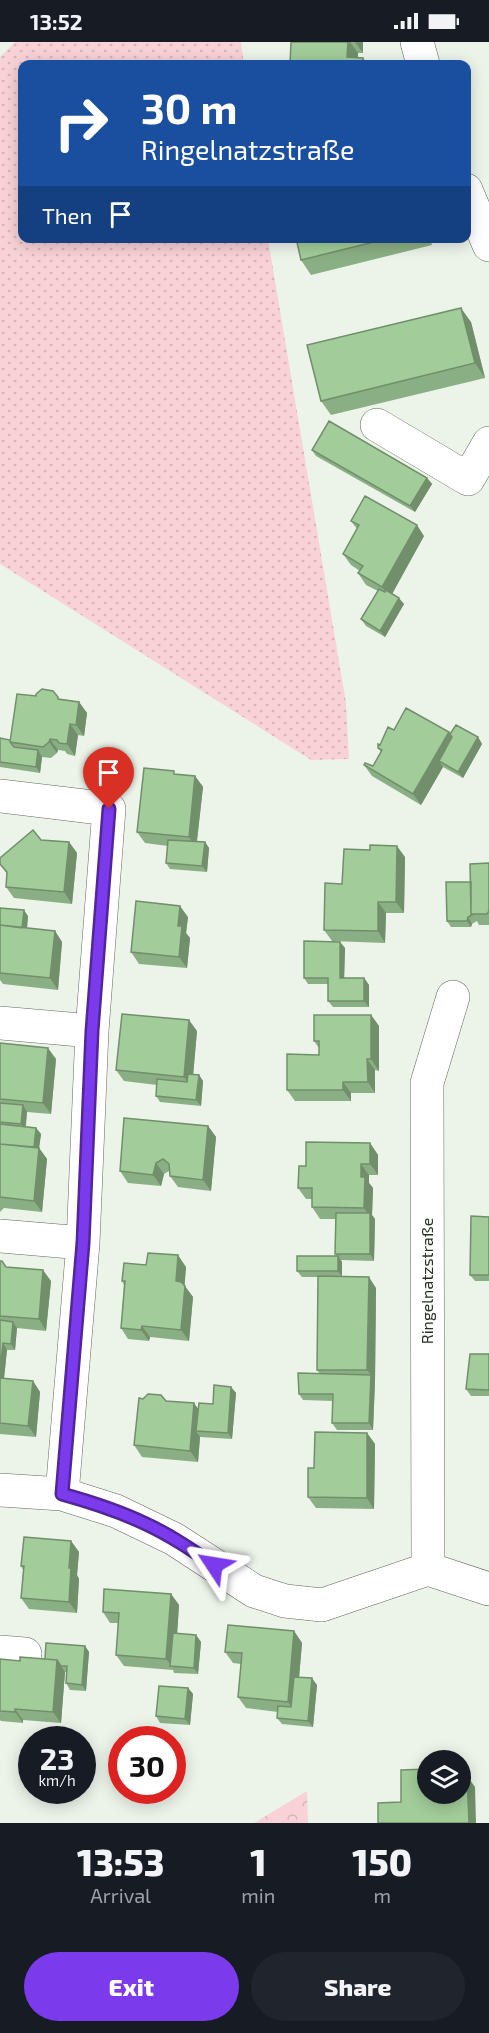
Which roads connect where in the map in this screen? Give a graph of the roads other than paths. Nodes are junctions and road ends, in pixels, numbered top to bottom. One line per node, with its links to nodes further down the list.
1 (417, 42): 2 (street)
2 (422, 60)
3 (471, 202): 4 (street)
4 (489, 245)
5 (377, 425): 6 (street)
6 (489, 443)
7 (0, 796): 10 (street)
8 (453, 997): 15 (street, Ringelnatzstraße)
9 (0, 1023): 10 (street)
10 (92, 1031): 12 (street)
11 (0, 1236): 12 (street)
12 (83, 1243): 14 (street)
13 (0, 1490): 14 (street)
14 (62, 1494): 15 (street)
15 (428, 1569): 16 (street)
16 (489, 1589)

